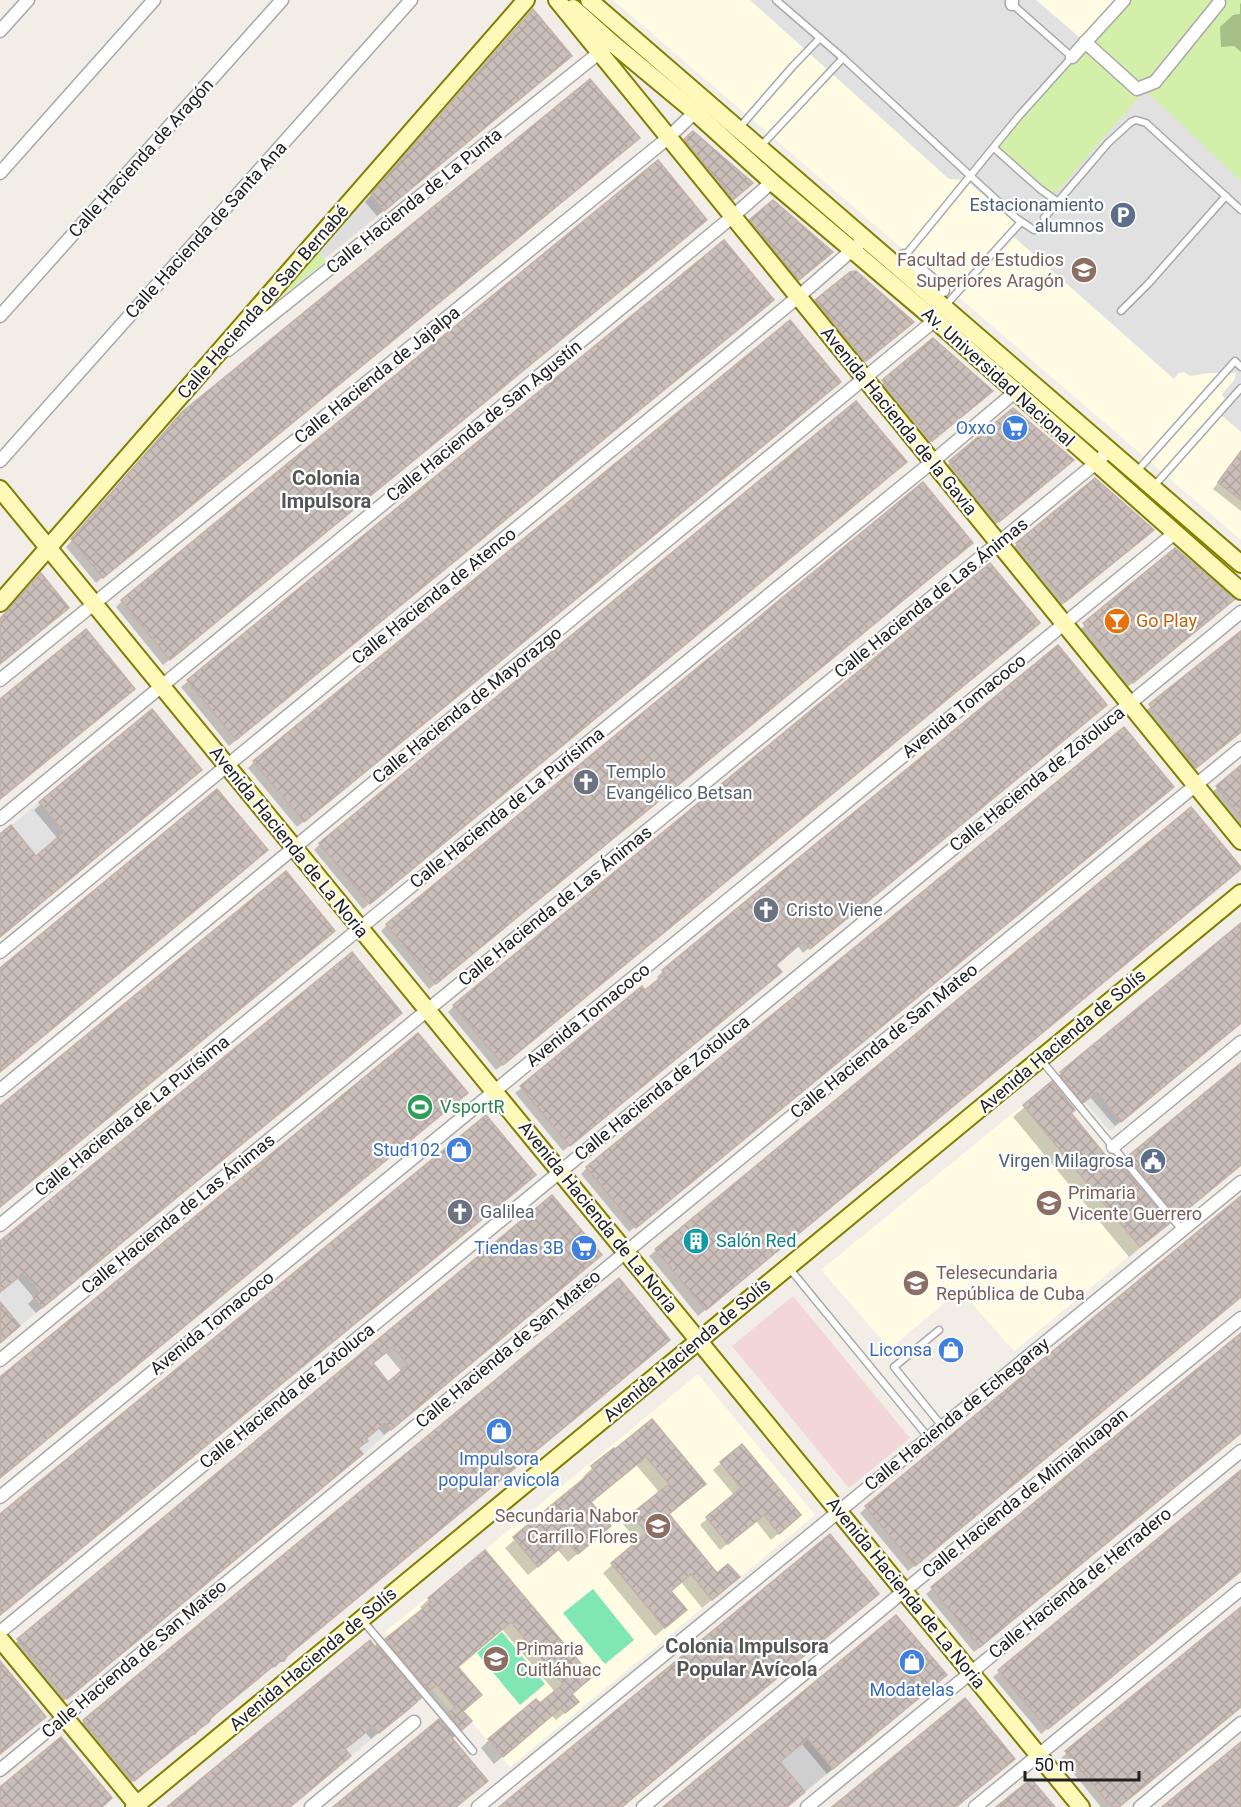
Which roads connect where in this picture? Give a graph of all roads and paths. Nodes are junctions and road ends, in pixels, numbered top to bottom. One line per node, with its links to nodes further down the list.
1 (27, 0): 13 (street)
2 (154, 0): 24 (street)
3 (282, 0): 40 (street, Calle Hacienda de Aragón)
4 (411, 0): 47 (street, Calle Hacienda de Santa Ana)
5 (526, 0): 42 (street, Calle Hacienda de San Bernabé)
6 (557, 0): 16 (street, Avenida Hacienda de la Gavia)
7 (589, 0): 16 (street, Av. Universidad Nacional)
8 (776, 0): 14 (lane)
9 (1124, 0): 15 (street)
10 (1010, 1): 17 (lane)
11 (1218, 1): 15 (street)
12 (572, 3): 16 (street, Av. Universidad Nacional)
13 (0, 31)
14 (820, 38): 18 (lane); 20 (lane)
15 (1085, 42): 17 (street)
16 (612, 43): 19 (street, Av. Universidad Nacional); 20 (street, Av. Universidad Nacional); 21 (street, Avenida Hacienda de la Gavia); 42 (street, Calle Hacienda de La Punta)
17 (1072, 57): 23 (lane)
18 (843, 58): 22 (lane); 25 (lane)
19 (695, 112): 21 (street, Calle Hacienda de Jajalpa); 26 (street, Av. Universidad Nacional)
20 (739, 129): 22 (street, Av. Universidad Nacional)
21 (668, 138): 30 (street, Avenida Hacienda de la Gavia); 58 (street, Calle Hacienda de Jajalpa)
22 (760, 147): 34 (street, Av. Universidad Nacional)
23 (994, 148): 25 (lane); 28 (lane)
24 (0, 173)
25 (971, 176): 32 (lane); 35 (lane)
26 (772, 182): 30 (street, Calle Hacienda de San Agustín); 34 (street, Av. Universidad Nacional)
27 (1226, 196): 28 (lane); 29 (lane); 38 (lane)
28 (1058, 202): 31 (lane)
29 (1241, 210)
30 (732, 217): 37 (street, Avenida Hacienda de la Gavia); 62 (street, Calle Hacienda de San Agustín)
31 (1044, 218)
32 (1021, 222): 33 (lane); 39 (lane)
33 (1034, 230)
34 (860, 244): 35 (street, Av. Universidad Nacional); 37 (street, Calle Hacienda de Atenco); 39 (street, Av. Universidad Nacional)
35 (901, 261): 36 (street); 39 (street, Av. Universidad Nacional)
36 (944, 290)
37 (798, 297): 43 (street, Avenida Hacienda de la Gavia); 65 (street, Calle Hacienda de Atenco)
38 (1121, 311)
39 (940, 313): 43 (street, Calle Hacienda de Mayorazgo); 45 (street, Av. Universidad Nacional); 46 (street, Av. Universidad Nacional)
40 (0, 316)
41 (1241, 367): 49 (lane)
42 (203, 370): 54 (street, Calle Hacienda de San Bernabé)
43 (864, 378): 48 (street, Avenida Hacienda de la Gavia); 69 (street, Calle Hacienda de Mayorazgo)
44 (1241, 387): 50 (lane)
45 (1015, 392): 46 (street, Av. Universidad Nacional); 48 (street, Calle Hacienda de La Purísima)
46 (1102, 457): 49 (street, Av. Universidad Nacional); 52 (street, Av. Universidad Nacional); 53 (street, Calle Hacienda de Las Ánimas)
47 (0, 461)
48 (932, 462): 53 (street, Avenida Hacienda de la Gavia); 71 (street, Calle Hacienda de La Purísima)
49 (1134, 473): 50 (street, Av. Universidad Nacional)
50 (1152, 488): 55 (street, Av. Universidad Nacional)
51 (0, 489): 54 (street, Avenida Hacienda de La Noria)
52 (1176, 532): 56 (street, Av. Universidad Nacional); 60 (street, Avenida Tomacoco)
53 (998, 543): 60 (street, Avenida Hacienda de la Gavia); 73 (street, Calle Hacienda de Las Ánimas)
54 (48, 548): 57 (street, Calle Hacienda de San Bernabé); 58 (street, Avenida Hacienda de La Noria)
55 (1241, 564)
56 (1241, 591)
57 (0, 603)
58 (95, 604): 61 (street, Calle Hacienda de Jajalpa); 62 (street, Avenida Hacienda de La Noria)
59 (1241, 612): 63 (street, Calle Hacienda de Zotoluca)
60 (1064, 624): 63 (street, Avenida Hacienda de la Gavia); 77 (street, Avenida Tomacoco)
61 (0, 680)
62 (162, 686): 65 (street, Avenida Hacienda de La Noria); 67 (street, Calle Hacienda de San Agustín)
63 (1129, 704): 66 (street, Avenida Hacienda de la Gavia); 79 (street, Calle Hacienda de Zotoluca)
64 (1241, 748): 66 (street, Calle Hacienda de San Mateo)
65 (227, 765): 69 (street, Avenida Hacienda de La Noria); 72 (street, Calle Hacienda de Atenco)
66 (1196, 785): 68 (street, Avenida Hacienda de la Gavia); 83 (street, Calle Hacienda de San Mateo)
67 (0, 819)
68 (1241, 841)
69 (294, 847): 71 (street, Avenida Hacienda de La Noria); 76 (street, Calle Hacienda de Mayorazgo)
70 (1241, 893): 75 (street, Avenida Hacienda de Solís)
71 (360, 928): 73 (street, Avenida Hacienda de La Noria); 81 (street, Calle Hacienda de La Purísima)
72 (0, 952)
73 (428, 1010): 77 (street, Avenida Hacienda de La Noria); 88 (street, Calle Hacienda de Las Ánimas)
74 (1241, 1042): 78 (street)
75 (1040, 1059): 78 (lane); 84 (street, Avenida Hacienda de Solís)
76 (0, 1090)
77 (494, 1091): 79 (street, Avenida Hacienda de La Noria); 92 (street, Avenida Tomacoco)
78 (1113, 1147): 82 (lane)
79 (560, 1172): 83 (street, Avenida Hacienda de La Noria); 97 (street, Calle Hacienda de Zotoluca)
80 (1241, 1182): 82 (street, Calle Hacienda de Echegaray)
81 (0, 1225)
82 (1182, 1231): 89 (street, Calle Hacienda de Echegaray)
83 (626, 1251): 87 (street, Avenida Hacienda de La Noria); 100 (street, Calle Hacienda de San Mateo)
84 (788, 1267): 87 (street, Avenida Hacienda de Solís); 90 (lane)
85 (1241, 1318): 95 (street, Calle Hacienda de Mimiahuapan)
86 (939, 1330): 89 (lane)
87 (699, 1341): 93 (street, Avenida Hacienda de La Noria); 96 (street, Avenida Hacienda de Solís)
88 (0, 1360)
89 (942, 1426): 90 (street, Calle Hacienda de Echegaray)
90 (928, 1437): 93 (street, Calle Hacienda de Echegaray)
91 (1241, 1451): 99 (street, Calle Hacienda de Herradero)
92 (0, 1497)
93 (838, 1511): 95 (street, Avenida Hacienda de La Noria); 108 (street, Calle Hacienda de Echegaray)
94 (1241, 1589): 104 (street)
95 (904, 1591): 99 (street, Avenida Hacienda de La Noria); 109 (street, Calle Hacienda de Mimiahuapan)
96 (362, 1619): 103 (lane); 106 (street, Avenida Hacienda de Solís)
97 (0, 1632)
98 (0, 1639): 100 (street)
99 (971, 1673): 104 (street, Avenida Hacienda de La Noria); 110 (street, Calle Hacienda de Herradero)
100 (64, 1716): 105 (street, Calle Hacienda de San Mateo); 106 (street)
101 (414, 1722): 107 (street)
102 (1241, 1723): 113 (street)
103 (473, 1751)
104 (1038, 1755): 111 (street); 112 (street, Avenida Hacienda de La Noria)
105 (0, 1770)
106 (136, 1806)
107 (311, 1807)
108 (478, 1807)
109 (643, 1807)
110 (807, 1807)
111 (975, 1807)
112 (1081, 1807)
113 (1140, 1807)

